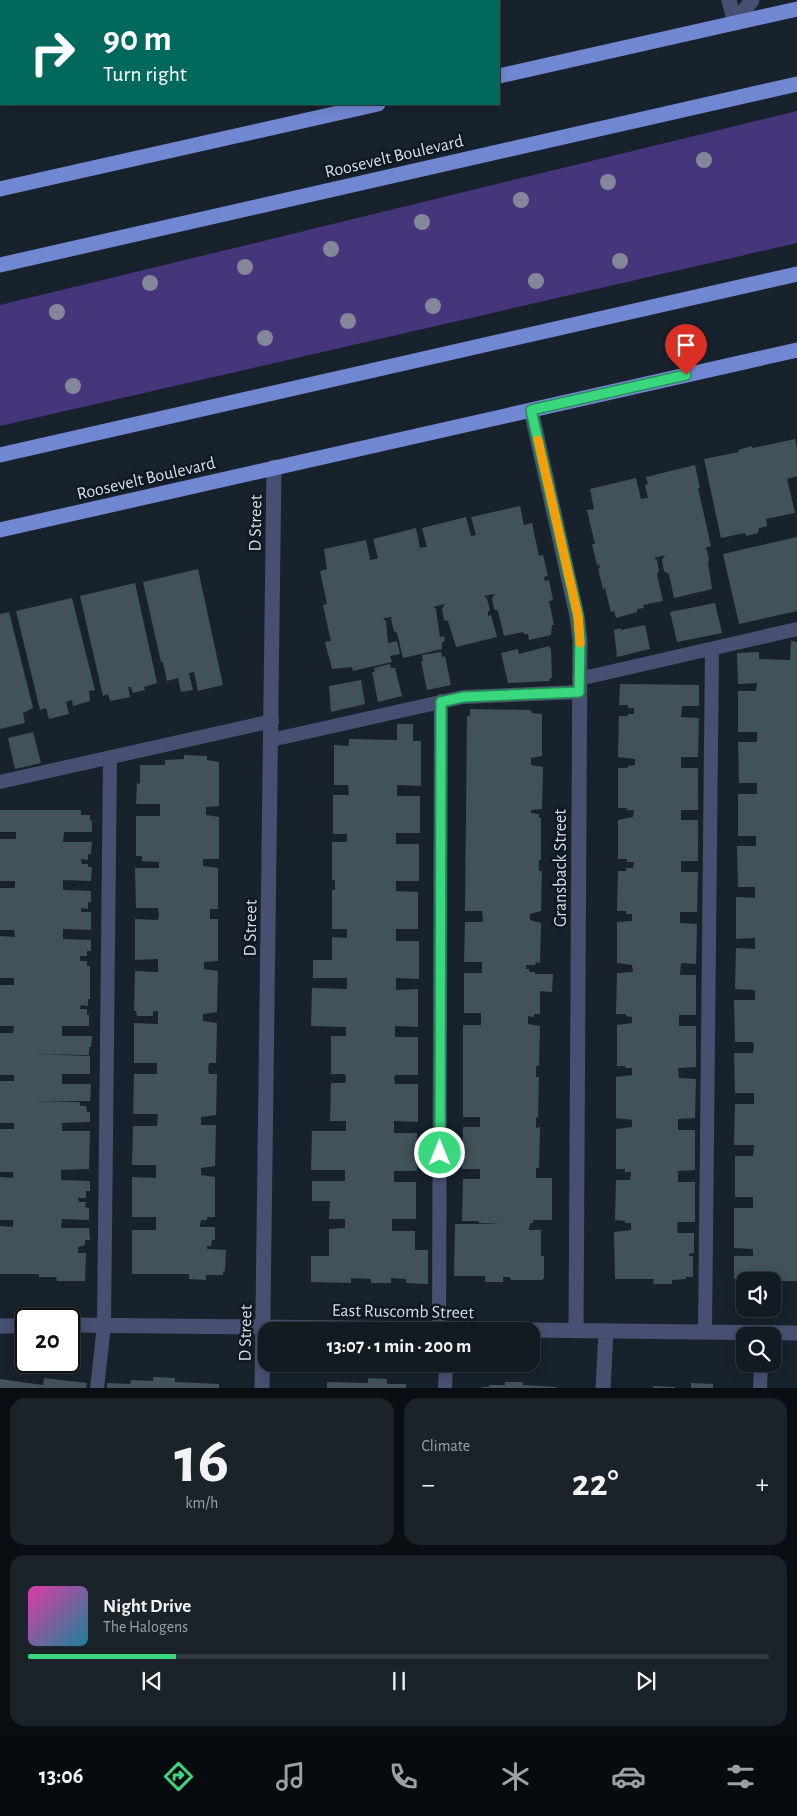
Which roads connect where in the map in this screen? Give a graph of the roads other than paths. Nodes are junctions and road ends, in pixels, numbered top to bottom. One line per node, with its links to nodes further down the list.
1 (730, 0): 4 (street)
2 (752, 0): 4 (street)
3 (797, 9): 4 (highway)
4 (735, 23): 5 (highway)
5 (500, 76)
6 (797, 84): 10 (highway, Roosevelt Boulevard)
7 (368, 105): 8 (highway)
8 (330, 109): 9 (highway)
9 (0, 189)
10 (0, 265)
11 (797, 274): 14 (highway)
12 (797, 350): 13 (highway, Roosevelt Boulevard)
13 (531, 410): 15 (highway, Roosevelt Boulevard); 19 (street, Gransback Street)
14 (0, 454)
15 (274, 468): 16 (highway, Roosevelt Boulevard); 21 (street, D Street)
16 (0, 530)
17 (797, 630): 18 (lane)
18 (712, 649): 19 (lane); 35 (lane)
19 (579, 686): 20 (lane); 33 (street, Gransback Street)
20 (441, 702): 22 (lane); 26 (lane)
21 (272, 721): 22 (street, D Street); 23 (lane)
22 (271, 740): 25 (street, D Street)
23 (110, 757): 24 (lane); 28 (lane)
24 (0, 782)
25 (264, 1322)
26 (445, 1322)
27 (80, 1325): 28 (street, East Ruscomb Street)
28 (104, 1325): 31 (street, East Ruscomb Street); 42 (lane)
29 (0, 1326): 30 (street)
30 (15, 1326)
31 (258, 1328)
32 (540, 1331): 33 (street, East Ruscomb Street)
33 (576, 1331): 34 (street, East Ruscomb Street)
34 (606, 1331): 35 (street, East Ruscomb Street); 45 (street)
35 (705, 1332): 36 (street, East Ruscomb Street)
36 (736, 1333)
37 (781, 1333): 38 (street, East Ruscomb Street)
38 (797, 1333)
39 (263, 1372): 43 (street, D Street)
40 (446, 1372): 44 (lane)
41 (761, 1372): 46 (lane)
42 (97, 1388)
43 (262, 1388)
44 (445, 1388)
45 (603, 1388)
46 (760, 1388)

